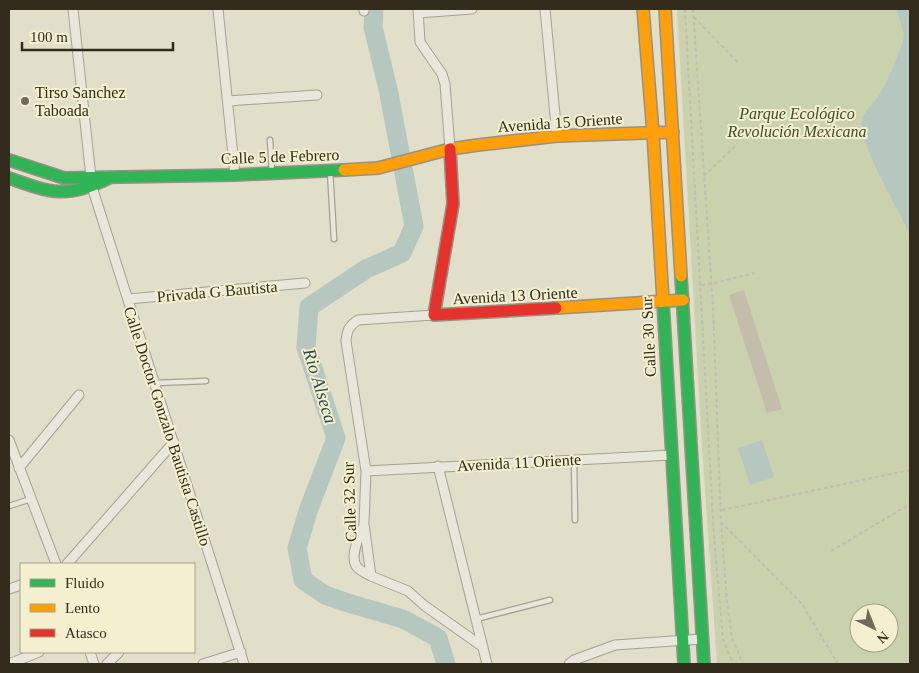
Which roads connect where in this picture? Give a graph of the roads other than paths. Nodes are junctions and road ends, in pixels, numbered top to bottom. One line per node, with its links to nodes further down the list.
1 (73, 9): 20 (street, Calle Doctor Gonzalo Bautista Castillo)
2 (218, 9): 9 (street)
3 (472, 9): 7 (street)
4 (545, 9): 12 (street)
5 (643, 9): 11 (main road, Calle 30 Sur)
6 (665, 9): 10 (main road)
7 (418, 11): 14 (street)
8 (317, 95): 9 (street)
9 (228, 101): 18 (street)
10 (673, 132): 11 (main road, Avenida 15 Oriente); 24 (main road)
11 (653, 133): 12 (main road, Avenida 15 Oriente); 25 (main road, Calle 30 Sur)
12 (558, 136): 14 (main road, Avenida 15 Oriente)
13 (270, 140): 17 (lane)
14 (450, 149): 16 (main road, Calle 5 de Febrero); 26 (main road)
15 (9, 160): 20 (main road)
16 (330, 170): 17 (main road, Calle 5 de Febrero); 21 (lane)
17 (272, 173): 18 (main road, Calle 5 de Febrero)
18 (235, 175): 20 (main road, Calle 5 de Febrero)
19 (9, 178): 20 (main road)
20 (91, 182): 23 (street, Calle Doctor Gonzalo Bautista Castillo)
21 (334, 240)
22 (306, 283): 23 (street, Privada G Bautista)
23 (128, 299): 29 (street, Calle Doctor Gonzalo Bautista Castillo)
24 (683, 300): 25 (main road, Avenida 13 Oriente); 47 (main road)
25 (662, 302): 26 (main road, Avenida 13 Oriente); 33 (main road, Calle 30 Sur)
26 (434, 316): 27 (street, Avenida 13 Oriente)
27 (351, 325): 37 (street, Calle 32 Sur)
28 (206, 381): 29 (lane)
29 (155, 383): 32 (street, Calle Doctor Gonzalo Bautista Castillo)
30 (79, 395): 36 (street)
31 (9, 440): 36 (street)
32 (174, 442): 43 (street); 50 (street, Calle Doctor Gonzalo Bautista Castillo)
33 (672, 455): 34 (street, Avenida 11 Oriente); 48 (main road, Calle 30 Sur)
34 (574, 460): 35 (street, Avenida 11 Oriente); 40 (lane)
35 (438, 466): 37 (street, Avenida 11 Oriente); 46 (street)
36 (19, 468): 38 (street)
37 (366, 471): 41 (street, Calle 32 Sur)
38 (31, 499): 39 (lane); 42 (street)
39 (9, 506)
40 (575, 520)
41 (364, 524): 44 (street, Calle 32 Sur); 44 (street)
42 (56, 563)
43 (68, 563)
44 (371, 576): 49 (street)
45 (550, 600): 46 (lane)
46 (476, 619): 49 (street)
47 (702, 639): 48 (street); 60 (main road)
48 (682, 641): 58 (street); 59 (main road, Calle 30 Sur)
49 (483, 648): 57 (street)
50 (241, 652): 55 (street); 56 (street, Calle Doctor Gonzalo Bautista Castillo)
51 (37, 653): 53 (street)
52 (118, 653): 54 (street)
53 (9, 664)
54 (107, 664)
55 (203, 664)
56 (244, 664)
57 (487, 664)
58 (569, 664)
59 (684, 664)
60 (704, 664)

